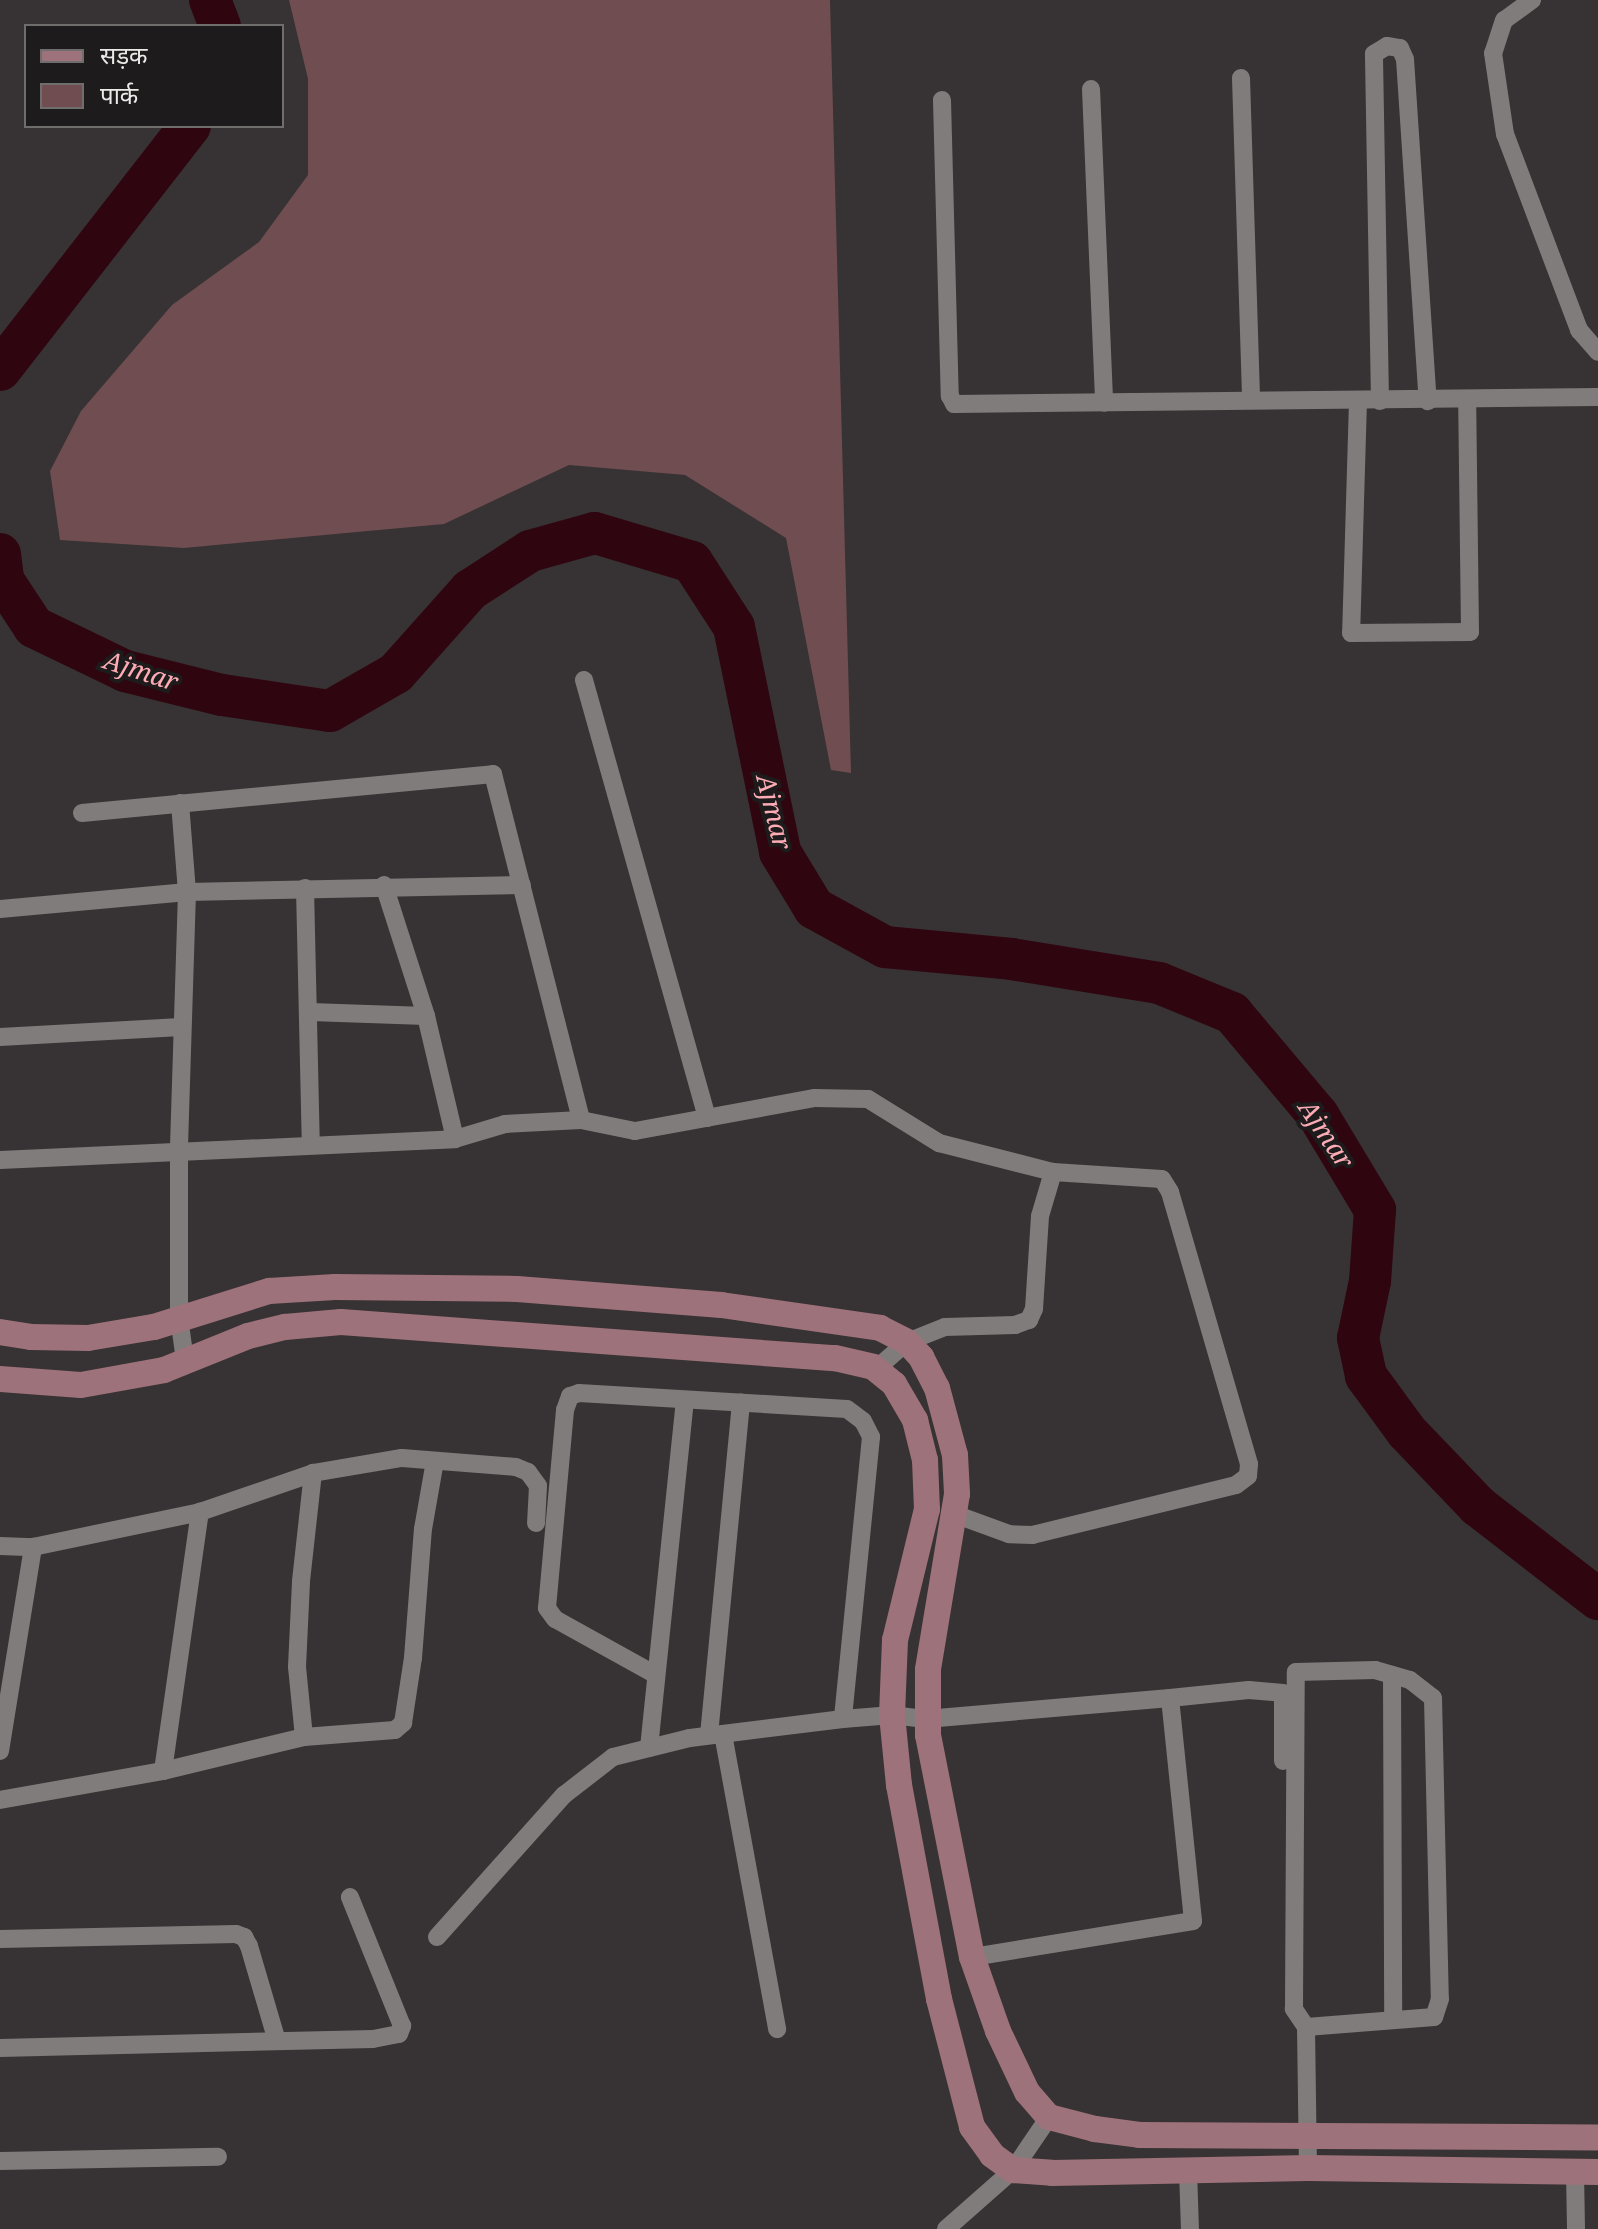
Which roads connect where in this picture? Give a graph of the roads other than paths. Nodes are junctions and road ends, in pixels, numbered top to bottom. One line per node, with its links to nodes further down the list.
1 (1532, 0): 5 (street)
2 (1241, 78): 7 (street)
3 (1091, 89): 12 (street)
4 (942, 100): 12 (street)
5 (1598, 352)
6 (1598, 397): 8 (street)
7 (1251, 400): 9 (street); 12 (street)
8 (1467, 400): 9 (street); 11 (street)
9 (1358, 401): 10 (street)
10 (1380, 401): 11 (street); 11 (street)
11 (1428, 401)
12 (1104, 403)
13 (584, 680): 25 (street)
14 (180, 803): 15 (street); 17 (street); 19 (street)
15 (82, 813)
16 (384, 885): 17 (street); 18 (street); 22 (street)
17 (522, 885): 26 (street)
18 (305, 888): 19 (street); 21 (street)
19 (187, 892): 20 (street); 23 (street)
20 (0, 909)
21 (310, 1012): 22 (street); 28 (street)
22 (426, 1016): 27 (street)
23 (181, 1027): 24 (street); 29 (street)
24 (0, 1037)
25 (707, 1118): 26 (street); 31 (street)
26 (581, 1120): 27 (street)
27 (455, 1139): 28 (street)
28 (311, 1143): 29 (street)
29 (179, 1149): 30 (street); 32 (street)
30 (0, 1160)
31 (1053, 1172): 34 (street); 43 (street)
32 (179, 1317): 33 (street); 34 (street); 35 (street)
33 (0, 1332)
34 (907, 1342): 36 (street); 43 (street)
35 (185, 1361): 36 (street); 37 (street)
36 (876, 1369): 47 (street)
37 (0, 1379)
38 (685, 1400): 39 (street); 48 (street); 48 (street)
39 (741, 1403): 52 (street); 54 (street)
40 (435, 1461): 41 (street); 44 (street); 55 (street)
41 (313, 1473): 42 (street); 55 (street)
42 (200, 1512): 46 (street); 58 (street)
43 (954, 1514): 47 (street)
44 (536, 1523)
45 (0, 1546): 46 (street)
46 (33, 1547): 57 (street)
47 (934, 1547): 51 (street); 53 (street)
48 (656, 1675): 56 (street)
49 (1392, 1675): 65 (street); 65 (street); 66 (street)
50 (1170, 1698): 53 (street); 63 (street); 64 (street)
51 (892, 1715): 52 (street); 53 (street); 76 (street)
52 (843, 1719): 54 (street)
53 (926, 1719): 64 (street)
54 (716, 1735): 56 (street); 67 (street)
55 (304, 1737): 58 (street)
56 (649, 1748): 61 (street)
57 (0, 1751)
58 (163, 1771): 59 (street)
59 (0, 1800)
60 (350, 1897): 68 (street)
61 (437, 1937)
62 (0, 1939): 68 (street)
63 (1284, 1951)
64 (972, 1957): 70 (street)
65 (1393, 2020): 66 (street)
66 (1306, 2027): 71 (street)
67 (777, 2029)
68 (277, 2041): 69 (street)
69 (0, 2048)
70 (1049, 2117): 71 (street); 76 (street)
71 (1307, 2135): 72 (street); 75 (street)
72 (1598, 2137)
73 (218, 2157): 74 (street)
74 (0, 2161)
75 (1308, 2168): 77 (street); 78 (street)
76 (1013, 2170): 77 (street); 79 (street)
77 (1188, 2170): 80 (street)
78 (1587, 2171): 81 (street)
79 (946, 2229)
80 (1190, 2229)
81 (1576, 2229)

